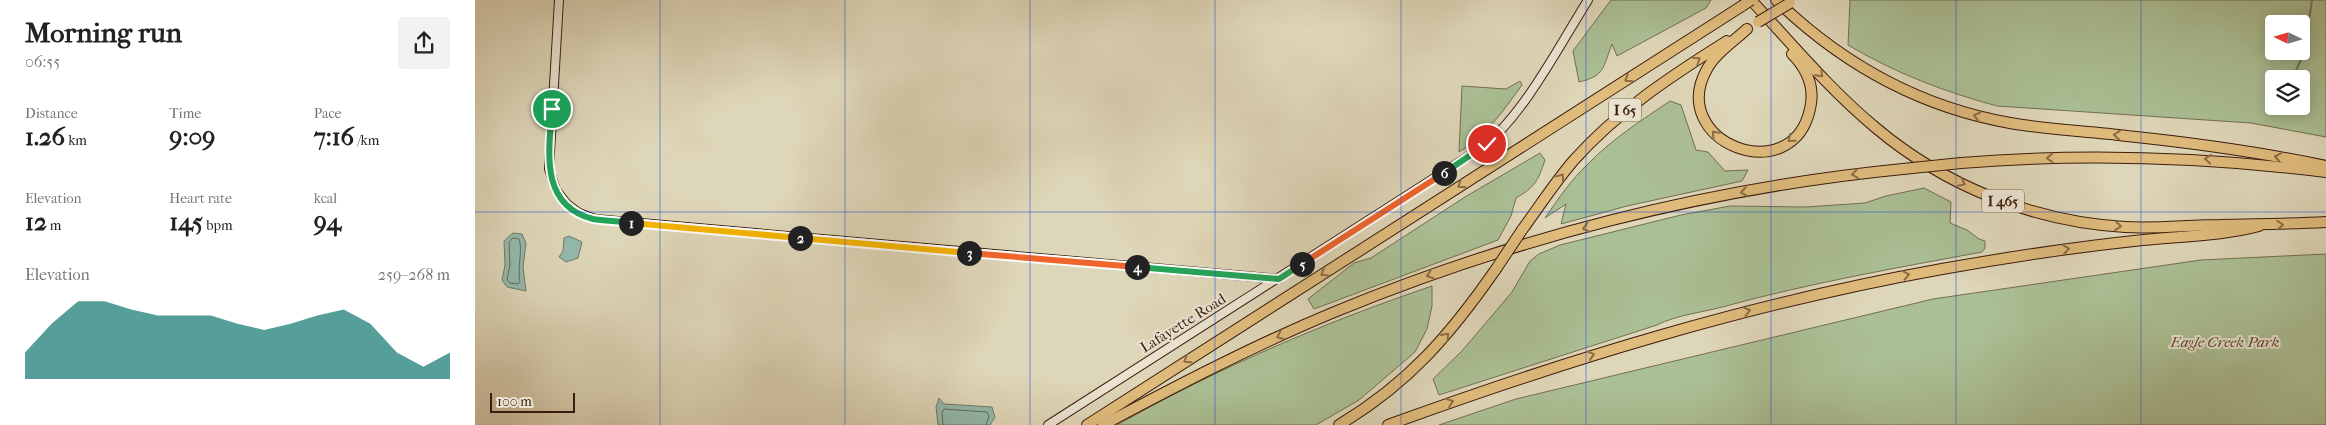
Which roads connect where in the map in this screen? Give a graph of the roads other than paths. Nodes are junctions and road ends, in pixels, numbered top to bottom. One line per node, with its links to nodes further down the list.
1 (559, 0): 11 (street)
2 (1588, 0): 11 (street, Lafayette Road)
3 (1776, 0): 7 (highway, one-way to 3)
4 (1747, 1): 6 (highway, one-way to 6); 10 (highway, I 465, one-way to 10); 13 (highway, I 65, one-way to 13)
5 (1792, 2): 6 (highway, I 65, bridge)
6 (1747, 29): 15 (highway, I 65, one-way to 6, bridge)
7 (2326, 166)
8 (2326, 172): 14 (highway, one-way to 14, bridge)
9 (2326, 222): 10 (highway, I 465, one-way to 9)
10 (2259, 226): 16 (highway, one-way to 10)
11 (1279, 279): 12 (street, Lafayette Road)
12 (1048, 425)
13 (1087, 425)
14 (1103, 425)
15 (1339, 425)
16 (1388, 425)

